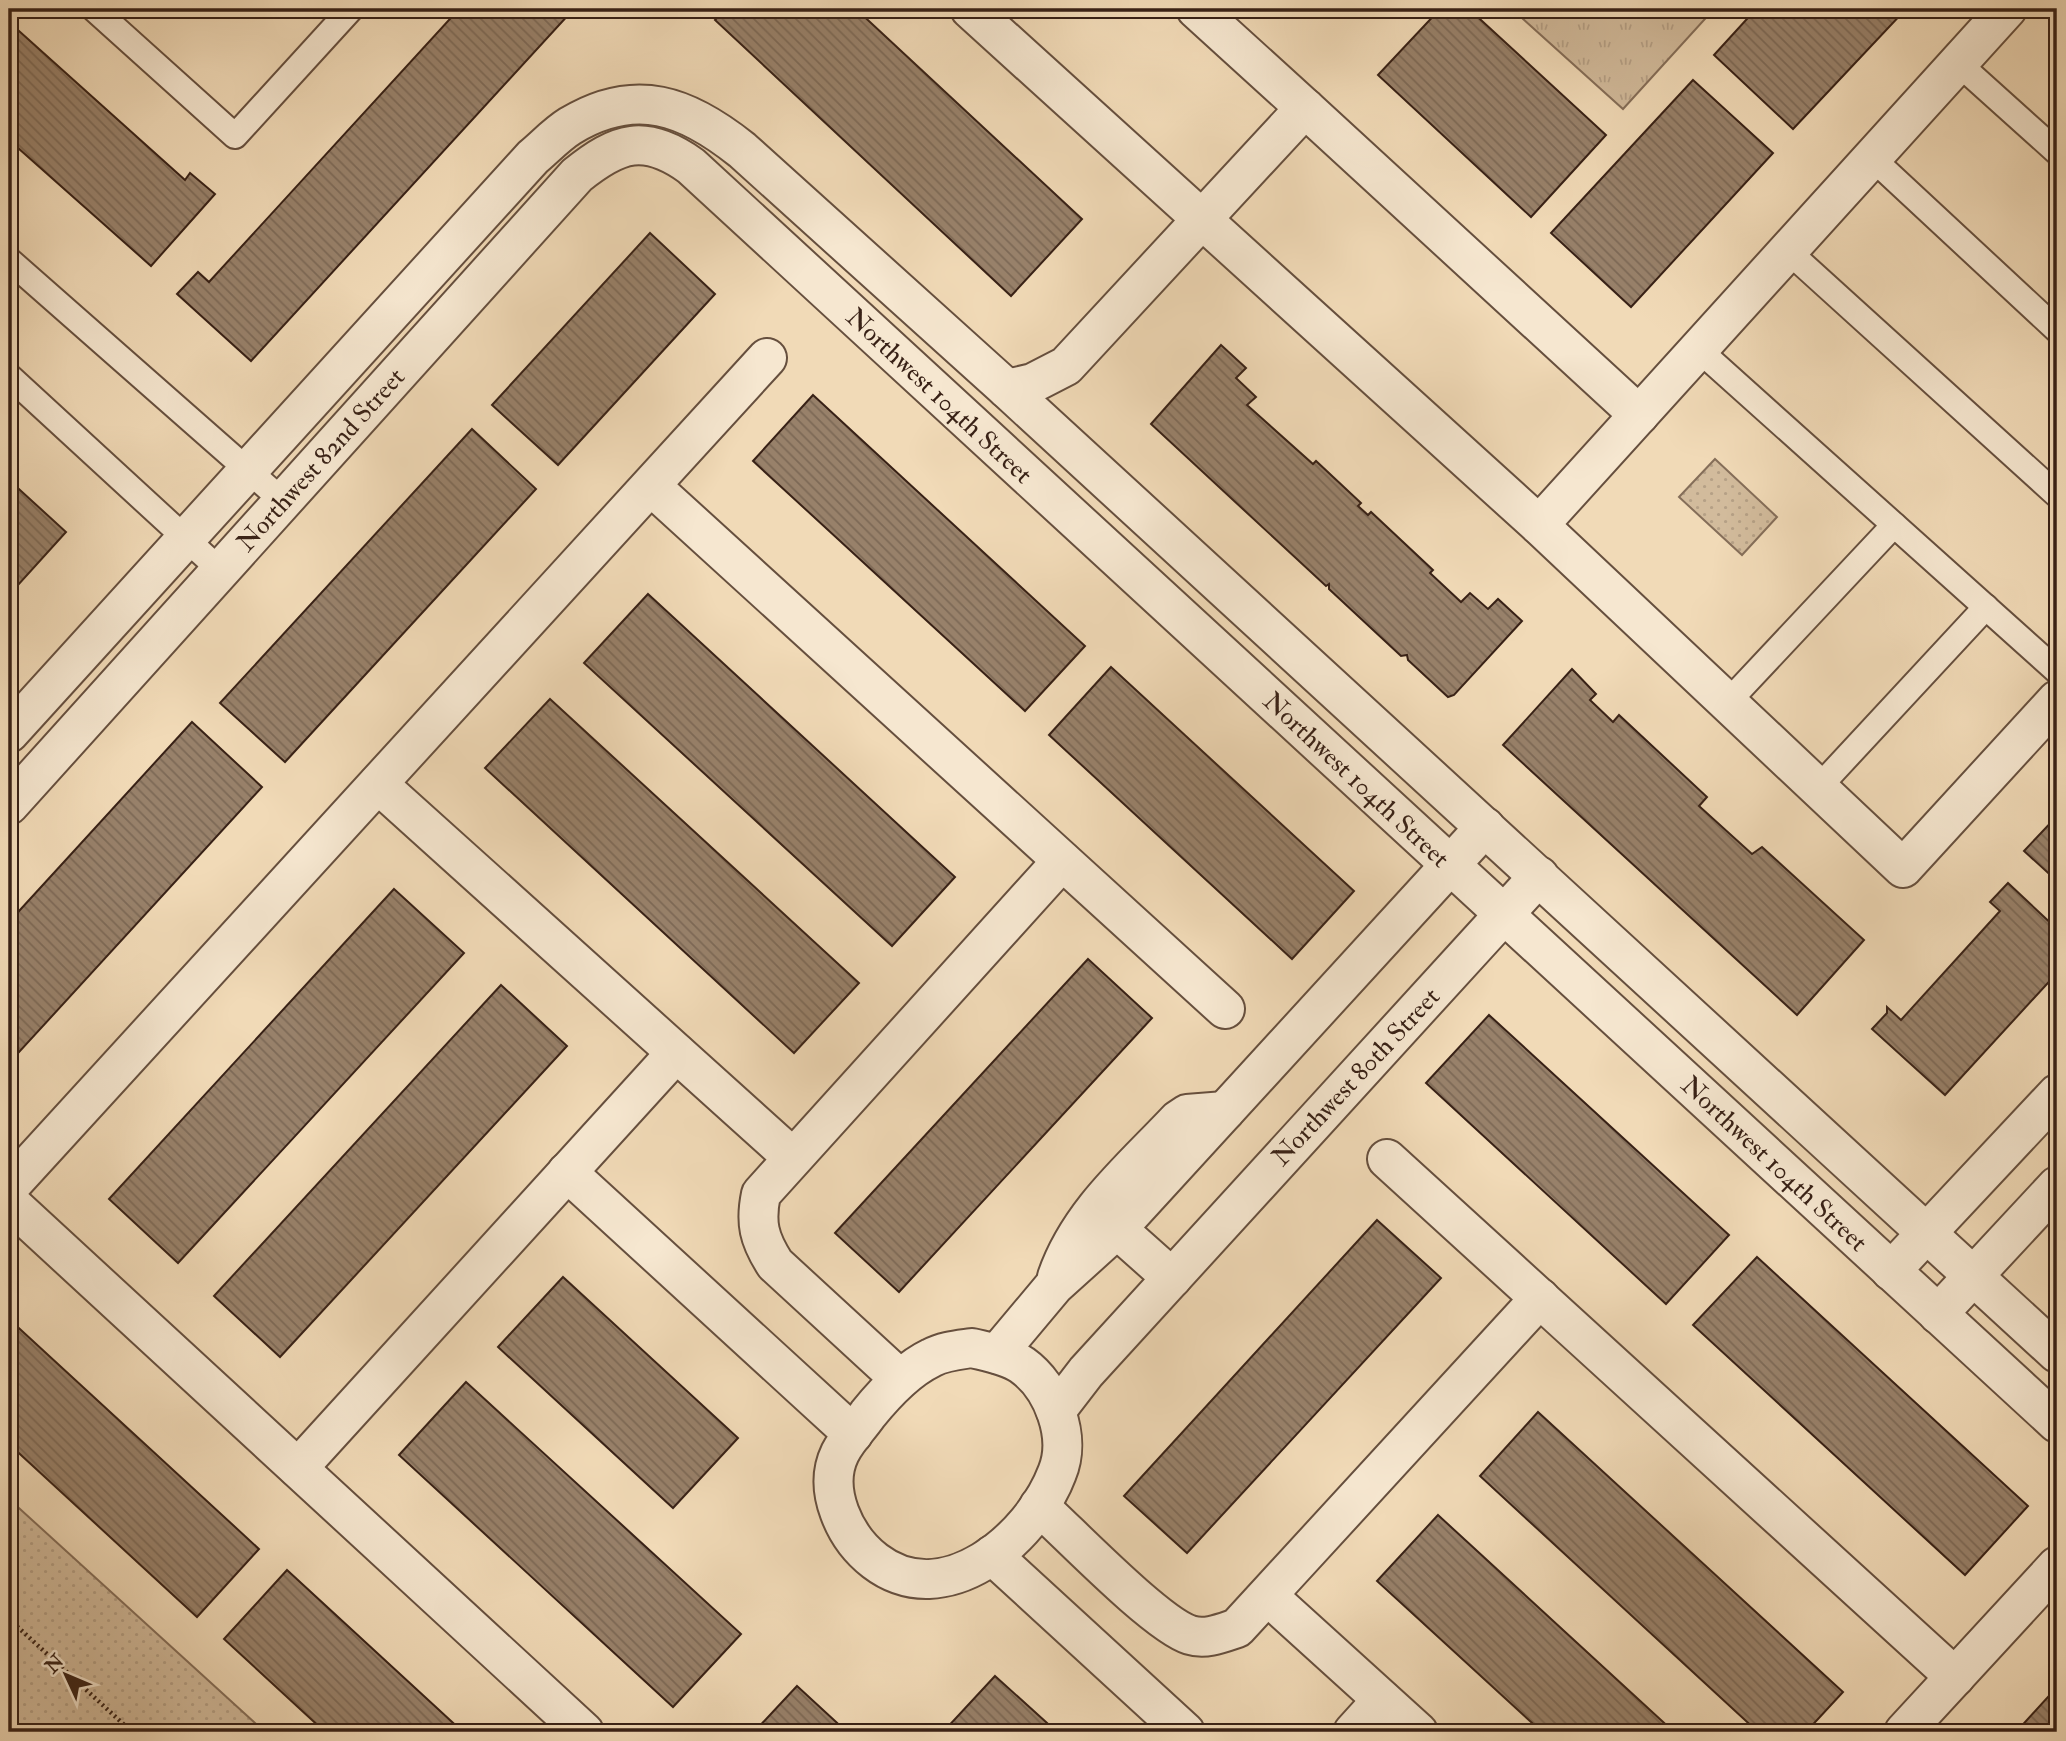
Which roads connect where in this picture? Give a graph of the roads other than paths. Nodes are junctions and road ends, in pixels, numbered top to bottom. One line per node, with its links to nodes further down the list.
1 (94, 9): 2 (lane)
2 (351, 9)
3 (970, 9): 12 (street)
4 (1196, 9): 8 (street)
5 (2007, 9): 6 (street)
6 (1958, 63): 10 (lane); 11 (street)
7 (652, 104): 19 (street, Northwest 104th Street); 21 (street, Northwest 82nd Street)
8 (1305, 108): 12 (street); 20 (street)
9 (651, 146): 24 (street, Northwest 82nd Street); 39 (street, Northwest 104th Street)
10 (2057, 152)
11 (1872, 158): 13 (street); 15 (lane)
12 (1201, 220): 19 (street); 25 (street)
13 (1788, 251): 16 (street); 23 (lane)
14 (9, 260): 21 (lane)
15 (2057, 330)
16 (1698, 349): 20 (street); 26 (lane)
17 (767, 358): 22 (street)
18 (9, 376): 27 (lane)
19 (1007, 389): 37 (street, Northwest 104th Street)
20 (1639, 415): 25 (street)
21 (248, 470): 24 (lane); 27 (street, Northwest 82nd Street)
22 (651, 486): 34 (street); 38 (street)
23 (2057, 495)
24 (284, 502): 28 (street, Northwest 82nd Street)
25 (1539, 525): 32 (street)
26 (1894, 525): 29 (lane); 32 (lane)
27 (186, 539): 28 (lane); 33 (street, Northwest 82nd Street)
28 (221, 571): 36 (street, Northwest 82nd Street)
29 (1986, 607): 30 (lane); 35 (lane)
30 (2057, 671)
31 (2057, 700): 35 (street)
32 (1727, 703): 35 (street)
33 (9, 733)
34 (378, 784): 43 (street); 50 (street)
35 (1818, 788)
36 (9, 805)
37 (1485, 827): 39 (street); 40 (street, Northwest 104th Street)
38 (1062, 861): 42 (street); 46 (street)
39 (1450, 866): 41 (street, Northwest 104th Street); 45 (street)
40 (1539, 876): 41 (street, Northwest 80th Street); 53 (street, Northwest 104th Street)
41 (1504, 916): 54 (street, Northwest 104th Street); 56 (street, Northwest 80th Street)
42 (1225, 1009)
43 (676, 1053): 46 (street); 48 (street)
44 (2057, 1094): 53 (street)
45 (1225, 1111): 52 (street); 57 (street)
46 (792, 1157): 62 (street)
47 (1387, 1159): 58 (street)
48 (567, 1172): 65 (street); 66 (street)
49 (2057, 1186): 55 (street)
50 (9, 1187)
51 (9, 1202): 66 (street)
52 (1117, 1229): 56 (street); 57 (street)
53 (1927, 1233): 54 (street); 55 (street, Northwest 104th Street)
54 (1891, 1271): 59 (street, Northwest 104th Street)
55 (1973, 1276): 59 (street); 60 (street, Northwest 104th Street)
56 (1172, 1278): 63 (street, Northwest 80th Street)
57 (1054, 1286): 61 (street)
58 (1539, 1298): 70 (street); 71 (street)
59 (1938, 1314): 64 (street, Northwest 104th Street)
60 (2057, 1353)
61 (997, 1354): 62 (street); 63 (street)
62 (900, 1379): 65 (street)
63 (1056, 1411): 67 (street)
64 (2057, 1423)
65 (853, 1434): 68 (street)
66 (298, 1468): 73 (street)
67 (1040, 1506): 68 (street); 70 (street)
68 (992, 1555): 74 (street)
69 (2057, 1566): 71 (street)
70 (1268, 1596): 72 (street)
71 (1955, 1677): 77 (street)
72 (1382, 1700): 75 (street); 76 (street)
73 (584, 1732)
74 (1185, 1732)
75 (1353, 1732)
76 (1418, 1732)
77 (1904, 1732)

